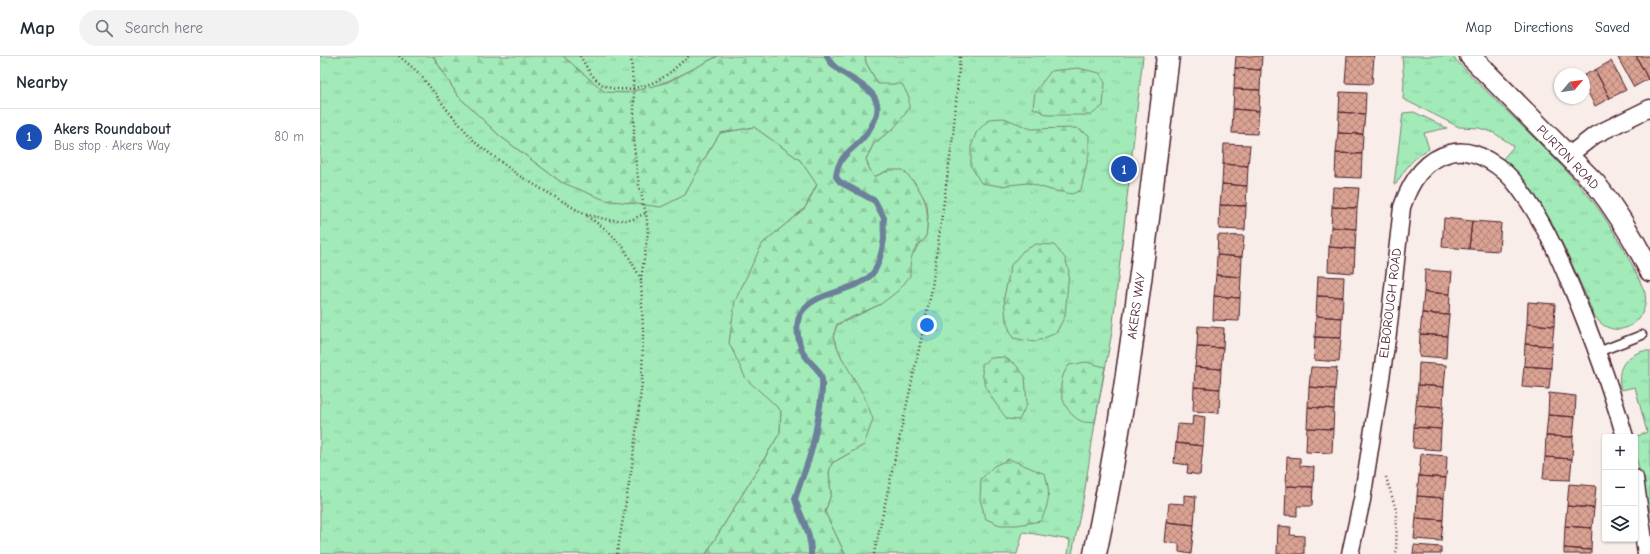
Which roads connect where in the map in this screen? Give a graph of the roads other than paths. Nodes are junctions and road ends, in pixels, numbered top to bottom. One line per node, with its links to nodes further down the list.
1 (1168, 56): 10 (main road, AKERS WAY)
2 (1470, 56): 4 (street, PURTON ROAD)
3 (1650, 108): 4 (street)
4 (1568, 156): 5 (street, PURTON ROAD)
5 (1650, 271)
6 (1642, 335): 7 (lane)
7 (1598, 352): 8 (street); 11 (street, ELBOROUGH ROAD)
8 (1624, 434)
9 (1638, 499): 12 (street)
10 (1096, 554)
11 (1350, 554)
12 (1646, 554)

